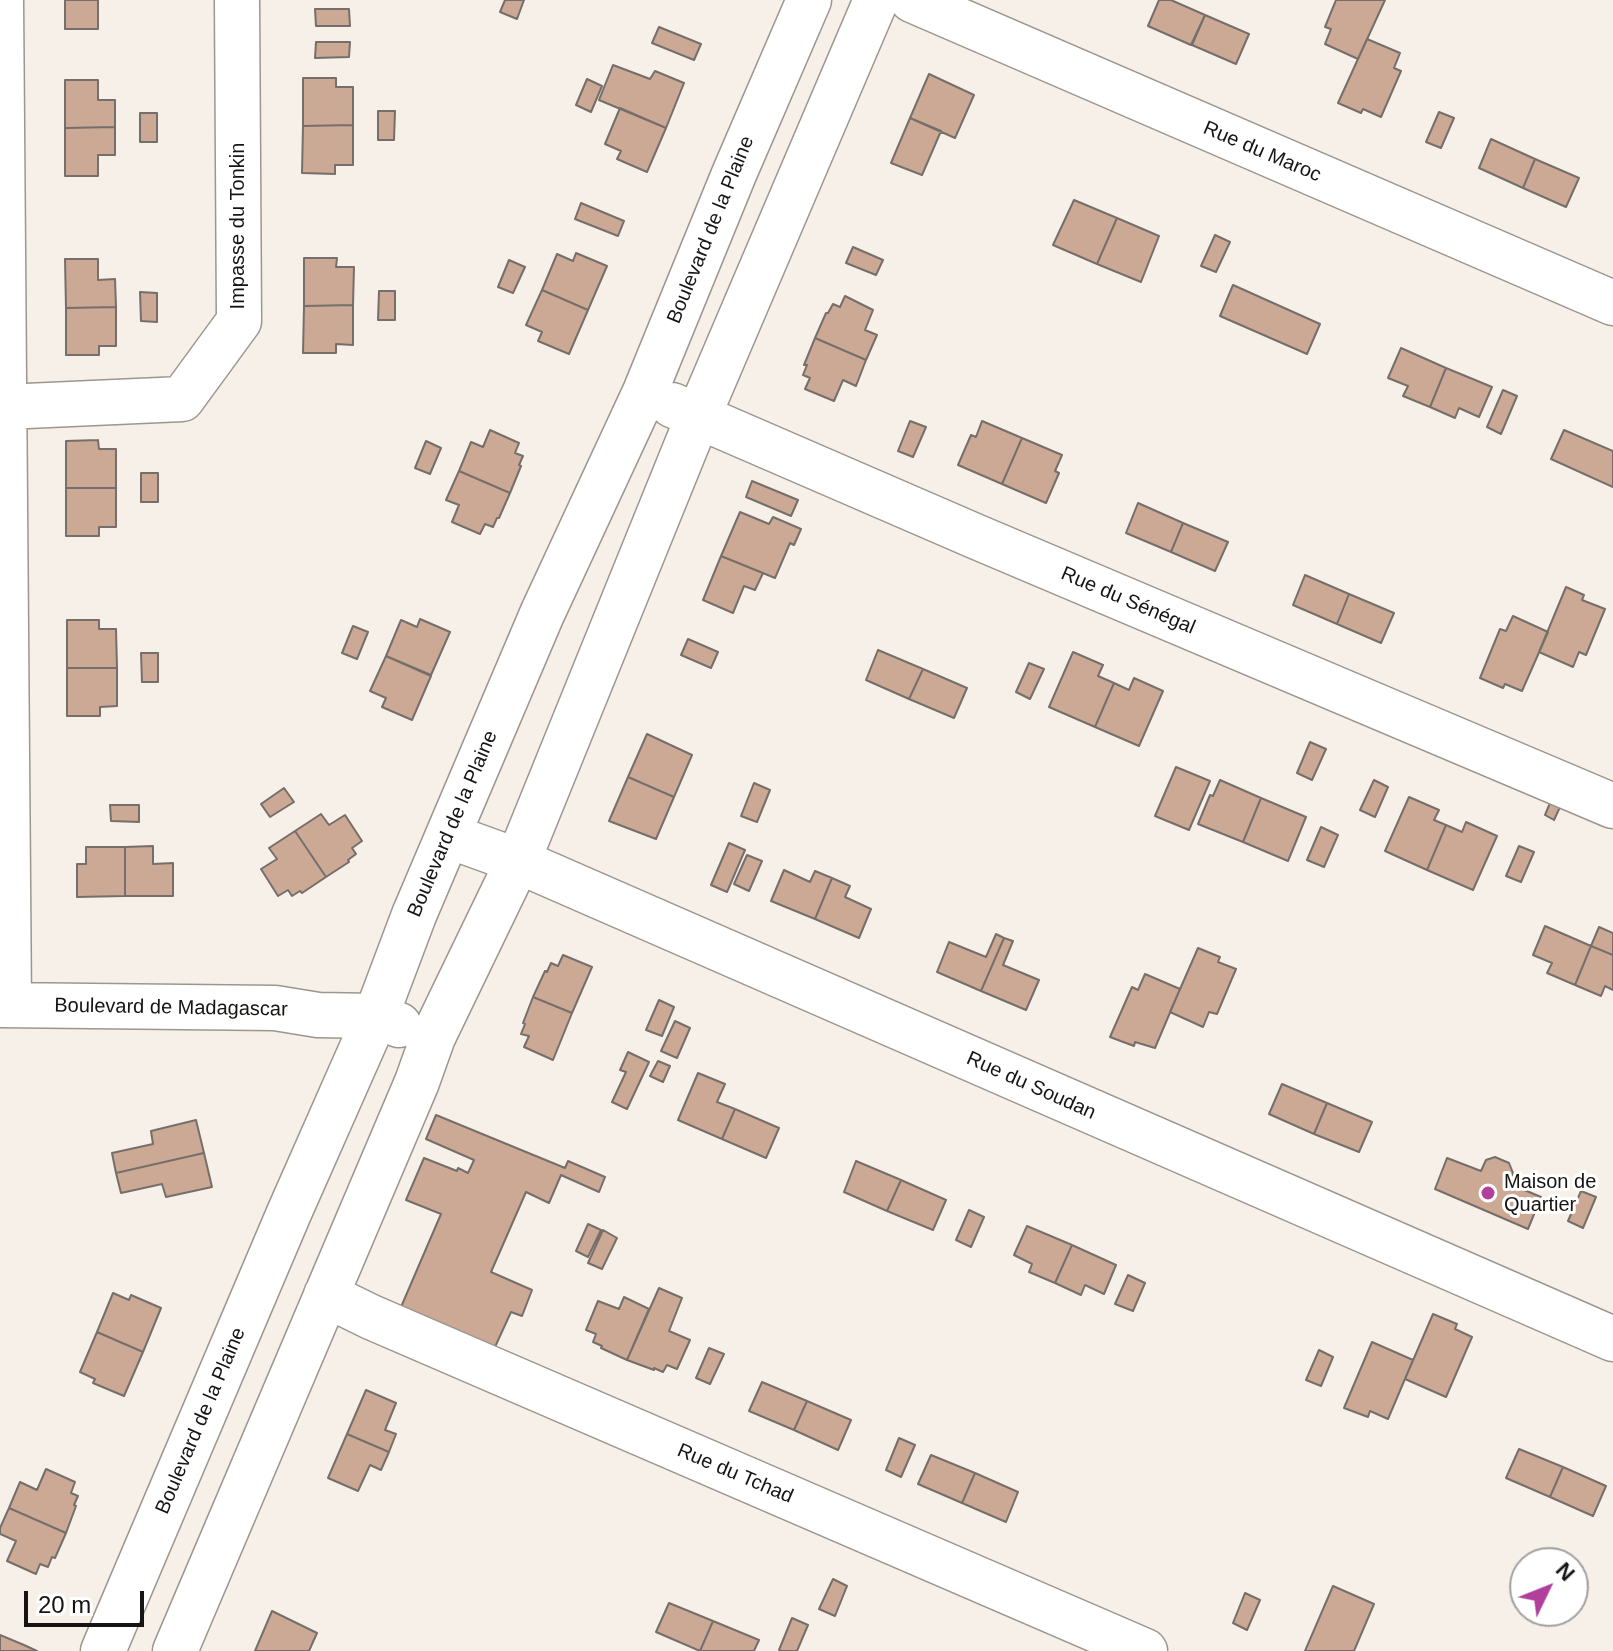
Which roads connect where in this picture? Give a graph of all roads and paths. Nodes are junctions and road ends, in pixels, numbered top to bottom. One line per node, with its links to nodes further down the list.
1 (1, 0): 10 (street)
2 (237, 0): 10 (street, Impasse du Tonkin)
3 (809, 0): 6 (street, Boulevard de la Plaine)
4 (876, 0): 7 (street)
5 (912, 0): 8 (street, Rue du Maroc)
6 (734, 174): 7 (street); 9 (street, Boulevard de la Plaine)
7 (792, 196): 11 (street)
8 (1613, 303)
9 (645, 392): 11 (street, Rue du Sénégal); 12 (street, Boulevard de la Plaine)
10 (4, 407): 17 (street)
11 (698, 417): 13 (street); 14 (street, Rue du Sénégal)
12 (542, 614): 13 (street); 15 (street, Boulevard de la Plaine)
13 (608, 639): 16 (street)
14 (1613, 806)
15 (449, 836): 16 (street, Rue du Soudan); 18 (street, Boulevard de la Plaine)
16 (518, 861): 19 (street); 21 (street, Rue du Soudan)
17 (4, 1005): 18 (street, Boulevard de Madagascar)
18 (376, 1016): 19 (street, Boulevard de Madagascar); 22 (street, Boulevard de la Plaine)
19 (433, 1037): 20 (street)
20 (326, 1295): 23 (street); 24 (street, Rue du Tchad)
21 (1613, 1339)
22 (103, 1651)
23 (175, 1651)
24 (1145, 1651)

